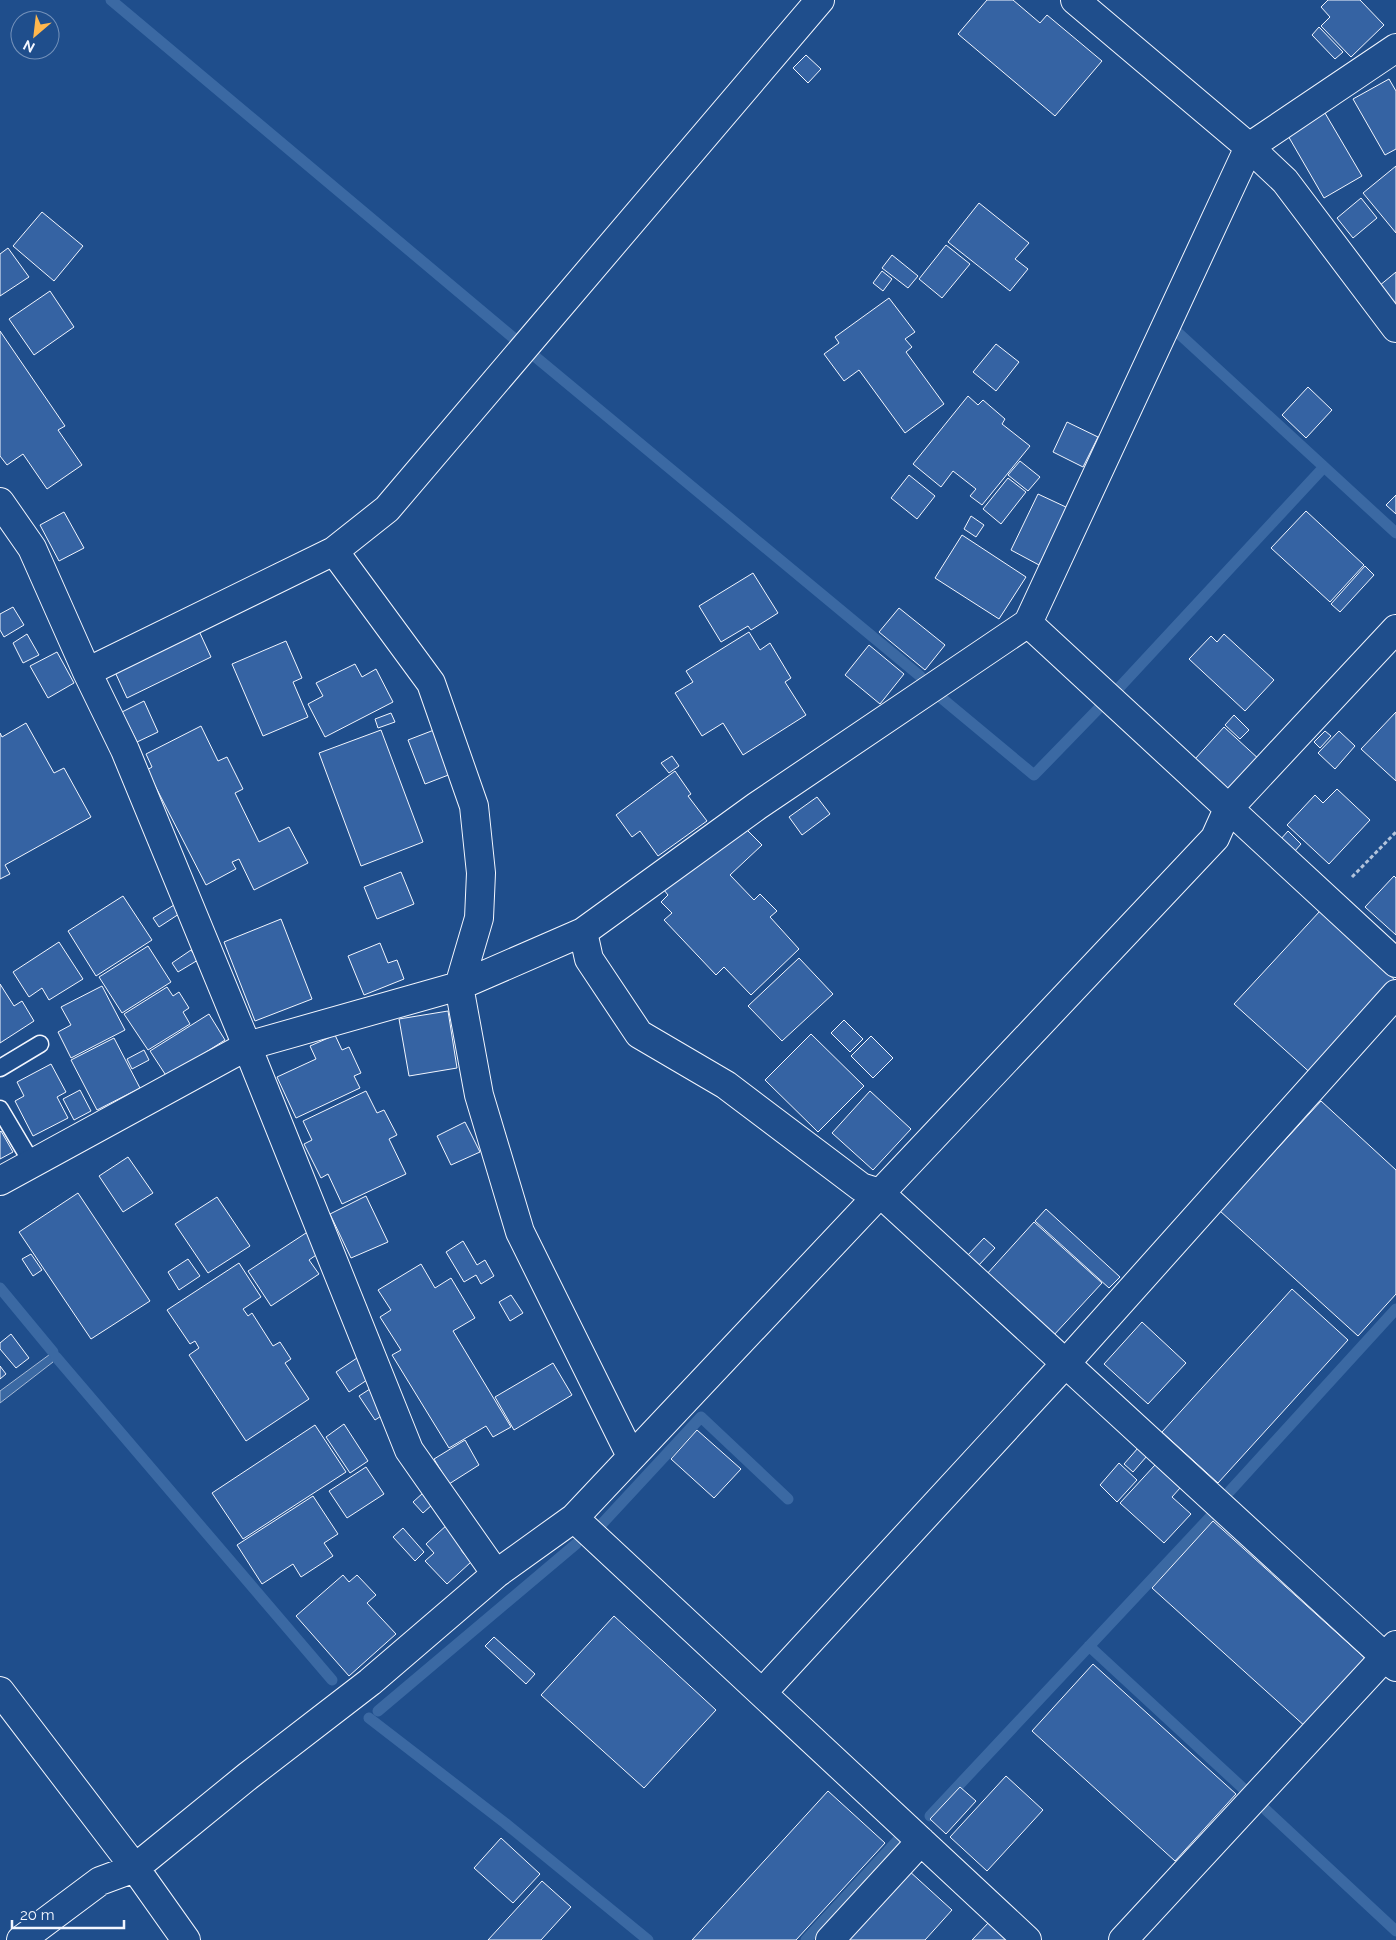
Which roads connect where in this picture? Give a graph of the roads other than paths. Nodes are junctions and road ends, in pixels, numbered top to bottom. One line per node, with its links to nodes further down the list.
1 (820, 0): 7 (street)
2 (1075, 0): 4 (street)
3 (1396, 48): 4 (street)
4 (1249, 147): 5 (street); 8 (street)
5 (1396, 328)
6 (0, 502): 10 (street)
7 (334, 550): 10 (street); 14 (street)
8 (1028, 623): 11 (street); 12 (street)
9 (1396, 629): 11 (street)
10 (88, 672): 17 (street)
11 (1228, 809): 13 (street); 22 (street)
12 (583, 932): 14 (street); 22 (street)
13 (1396, 963)
14 (459, 986): 17 (street); 24 (street)
15 (1396, 994): 23 (street)
16 (40, 1044): 18 (lane)
17 (247, 1046): 20 (street); 26 (street)
18 (0, 1068)
19 (0, 1109): 20 (lane)
20 (32, 1163): 21 (street)
21 (0, 1181)
22 (880, 1194): 23 (street); 24 (street)
23 (1066, 1364): 27 (street); 29 (street)
24 (631, 1456): 25 (street)
25 (574, 1518): 26 (street); 29 (street)
26 (496, 1574): 31 (street)
27 (1392, 1656): 36 (street)
28 (0, 1692): 31 (street)
29 (762, 1693): 30 (street)
30 (921, 1842): 34 (street); 35 (street)
31 (135, 1868): 32 (street); 33 (street)
32 (21, 1940)
33 (186, 1940)
34 (830, 1940)
35 (1027, 1940)
36 (1123, 1940)

